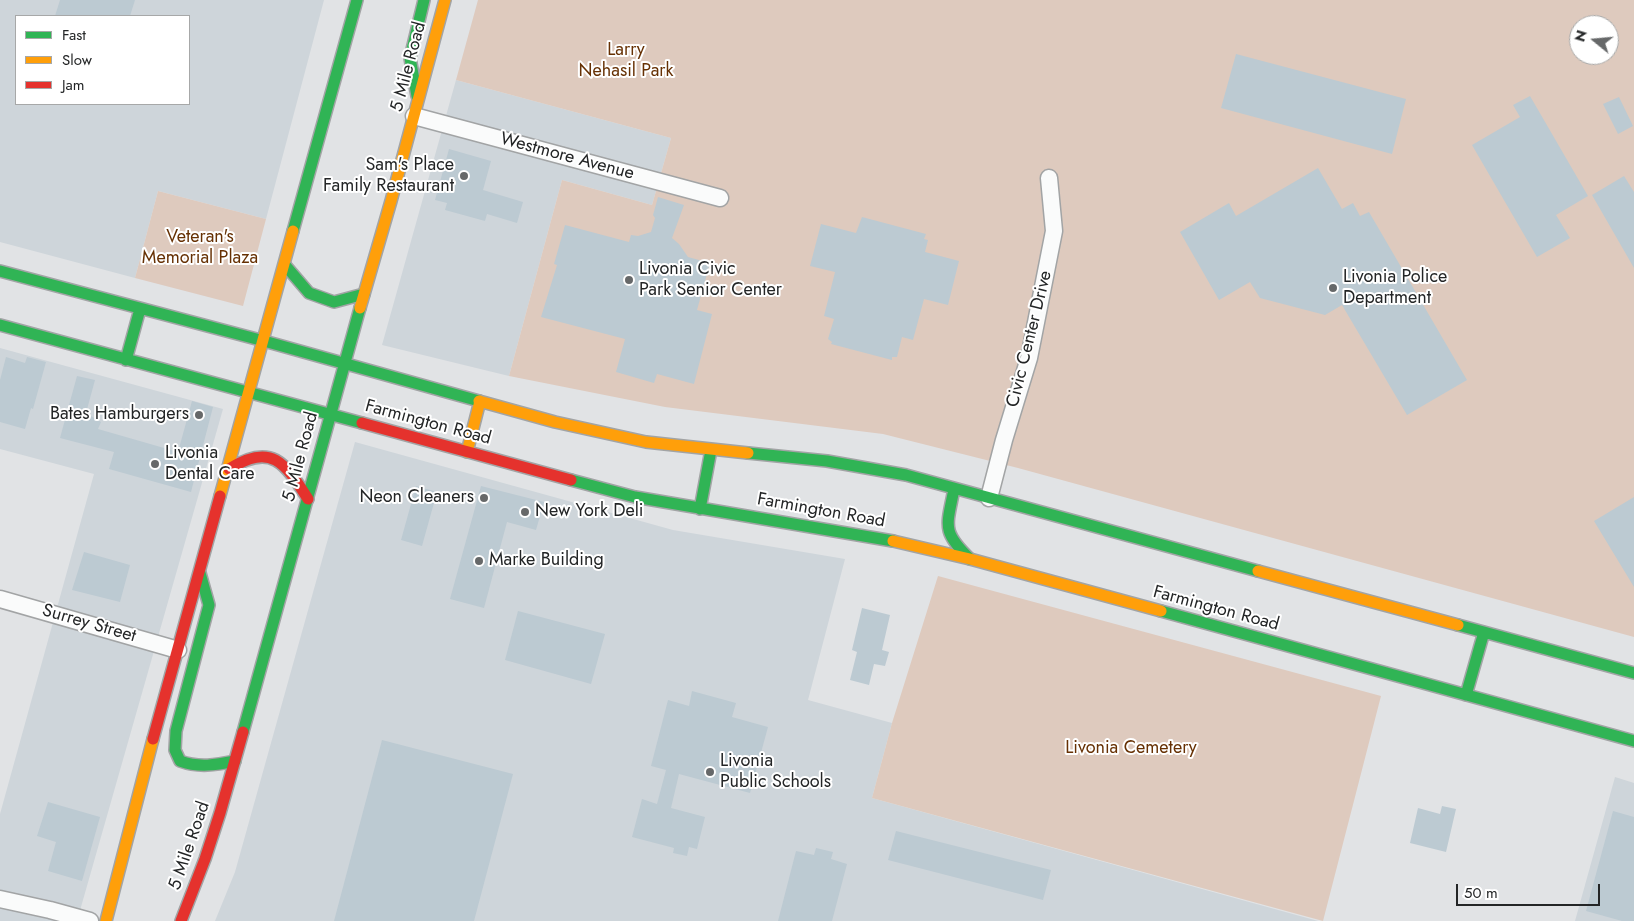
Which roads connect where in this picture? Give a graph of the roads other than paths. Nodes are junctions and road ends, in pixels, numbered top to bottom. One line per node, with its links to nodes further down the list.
1 (357, 0): 7 (main road)
2 (424, 0): 4 (main road)
3 (445, 0): 4 (main road, 5 Mile Road)
4 (416, 109): 6 (street, Westmore Avenue); 9 (main road, 5 Mile Road)
5 (1049, 178): 22 (street, Civic Center Drive)
6 (720, 198)
7 (285, 265): 9 (main road); 12 (main road)
8 (0, 271): 10 (main road, Farmington Road)
9 (364, 294): 14 (main road, 5 Mile Road)
10 (140, 309): 12 (main road, Farmington Road); 13 (main road)
11 (0, 325): 13 (main road, Farmington Road)
12 (264, 341): 14 (main road, Farmington Road); 15 (main road)
13 (126, 360): 15 (main road, Farmington Road)
14 (344, 364): 16 (main road, Farmington Road); 17 (main road, 5 Mile Road)
15 (250, 394): 17 (main road, Farmington Road); 20 (main road)
16 (480, 401): 18 (main road, Farmington Road); 19 (main road)
17 (331, 415): 19 (main road, Farmington Road); 23 (main road, 5 Mile Road)
18 (710, 450): 21 (main road, Farmington Road); 24 (main road)
19 (467, 452): 24 (main road, Farmington Road)
20 (229, 469): 23 (main road); 26 (main road)
21 (954, 489): 22 (main road, Farmington Road); 25 (main road)
22 (988, 498): 28 (main road, Farmington Road)
23 (308, 499): 33 (main road, 5 Mile Road)
24 (700, 509): 25 (main road, Farmington Road)
25 (970, 560): 31 (main road, Farmington Road)
26 (200, 572): 29 (main road); 33 (main road)
27 (0, 600): 29 (street, Surrey Street)
28 (1484, 632): 30 (main road, Farmington Road); 31 (main road)
29 (178, 650): 36 (main road)
30 (1634, 673)
31 (1466, 695): 32 (main road, Farmington Road)
32 (1634, 741)
33 (235, 761): 37 (main road, 5 Mile Road)
34 (0, 899): 35 (street)
35 (90, 921)
36 (106, 921)
37 (181, 921)

